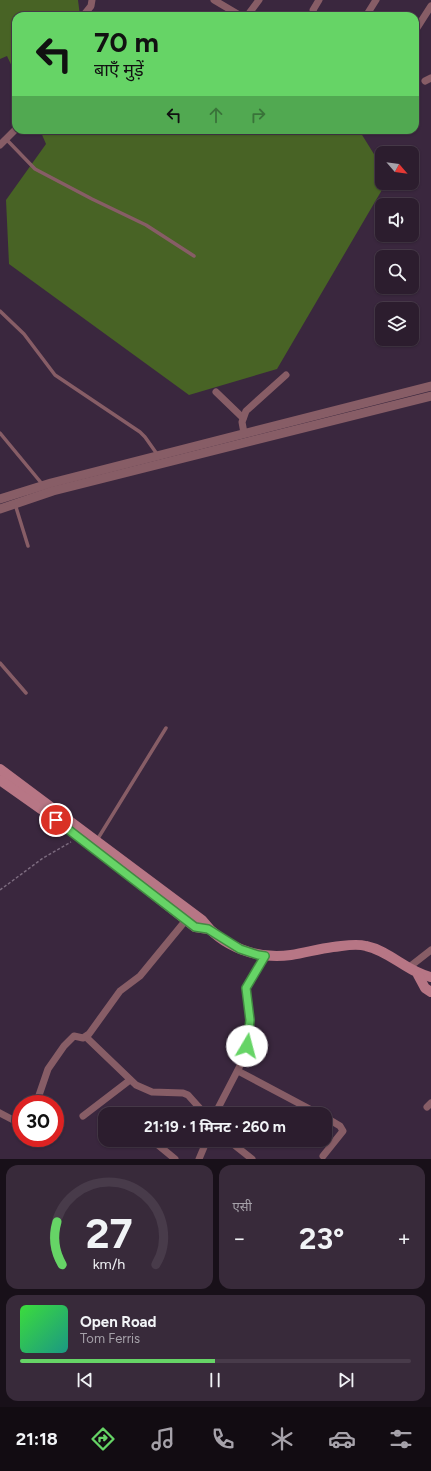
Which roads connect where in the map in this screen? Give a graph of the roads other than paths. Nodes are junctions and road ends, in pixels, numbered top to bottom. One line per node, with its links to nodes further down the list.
1 (92, 0): 7 (street)
2 (214, 0): 8 (street)
3 (259, 0): 9 (street)
4 (319, 0): 10 (street)
5 (376, 0): 11 (street)
6 (431, 6): 12 (street)
7 (85, 12)
8 (234, 12)
9 (252, 12)
10 (314, 12)
11 (368, 12)
12 (419, 25)
13 (12, 133): 14 (street)
14 (3, 142): 15 (lane)
15 (194, 256)
16 (0, 311): 24 (lane)
17 (286, 375): 21 (street)
18 (431, 386): 23 (street)
19 (216, 392): 21 (street)
20 (431, 396): 27 (street)
21 (243, 418): 23 (street)
22 (0, 433): 25 (lane)
23 (244, 433): 24 (street)
24 (158, 455): 25 (street)
25 (43, 485): 27 (street)
26 (0, 499): 27 (street)
27 (14, 499): 28 (street); 29 (lane)
28 (0, 509)
29 (28, 546)
30 (0, 663): 31 (lane)
31 (26, 692)
32 (166, 728): 35 (lane)
33 (0, 770): 35 (main road)
34 (0, 780): 36 (main road)
35 (97, 840): 37 (main road)
36 (186, 920): 37 (main road); 44 (street)
37 (208, 929): 39 (main road)
38 (431, 950): 40 (street)
39 (265, 956): 40 (main road); 45 (street)
40 (408, 968): 41 (main road)
41 (418, 975): 42 (main road); 43 (main road)
42 (431, 977)
43 (431, 992)
44 (86, 1037): 46 (street); 47 (street)
45 (238, 1071): 48 (street); 50 (street)
46 (130, 1080): 49 (street); 52 (street)
47 (39, 1095)
48 (302, 1106)
49 (199, 1107)
50 (218, 1107)
51 (0, 1113): 53 (street)
52 (83, 1116)
53 (12, 1119)
54 (332, 1121): 55 (street)
55 (332, 1145)
56 (160, 1147): 61 (street)
57 (204, 1147): 62 (street)
58 (237, 1147): 63 (street)
59 (330, 1147): 60 (street)
60 (323, 1156)
61 (175, 1159)
62 (199, 1159)
63 (252, 1159)

